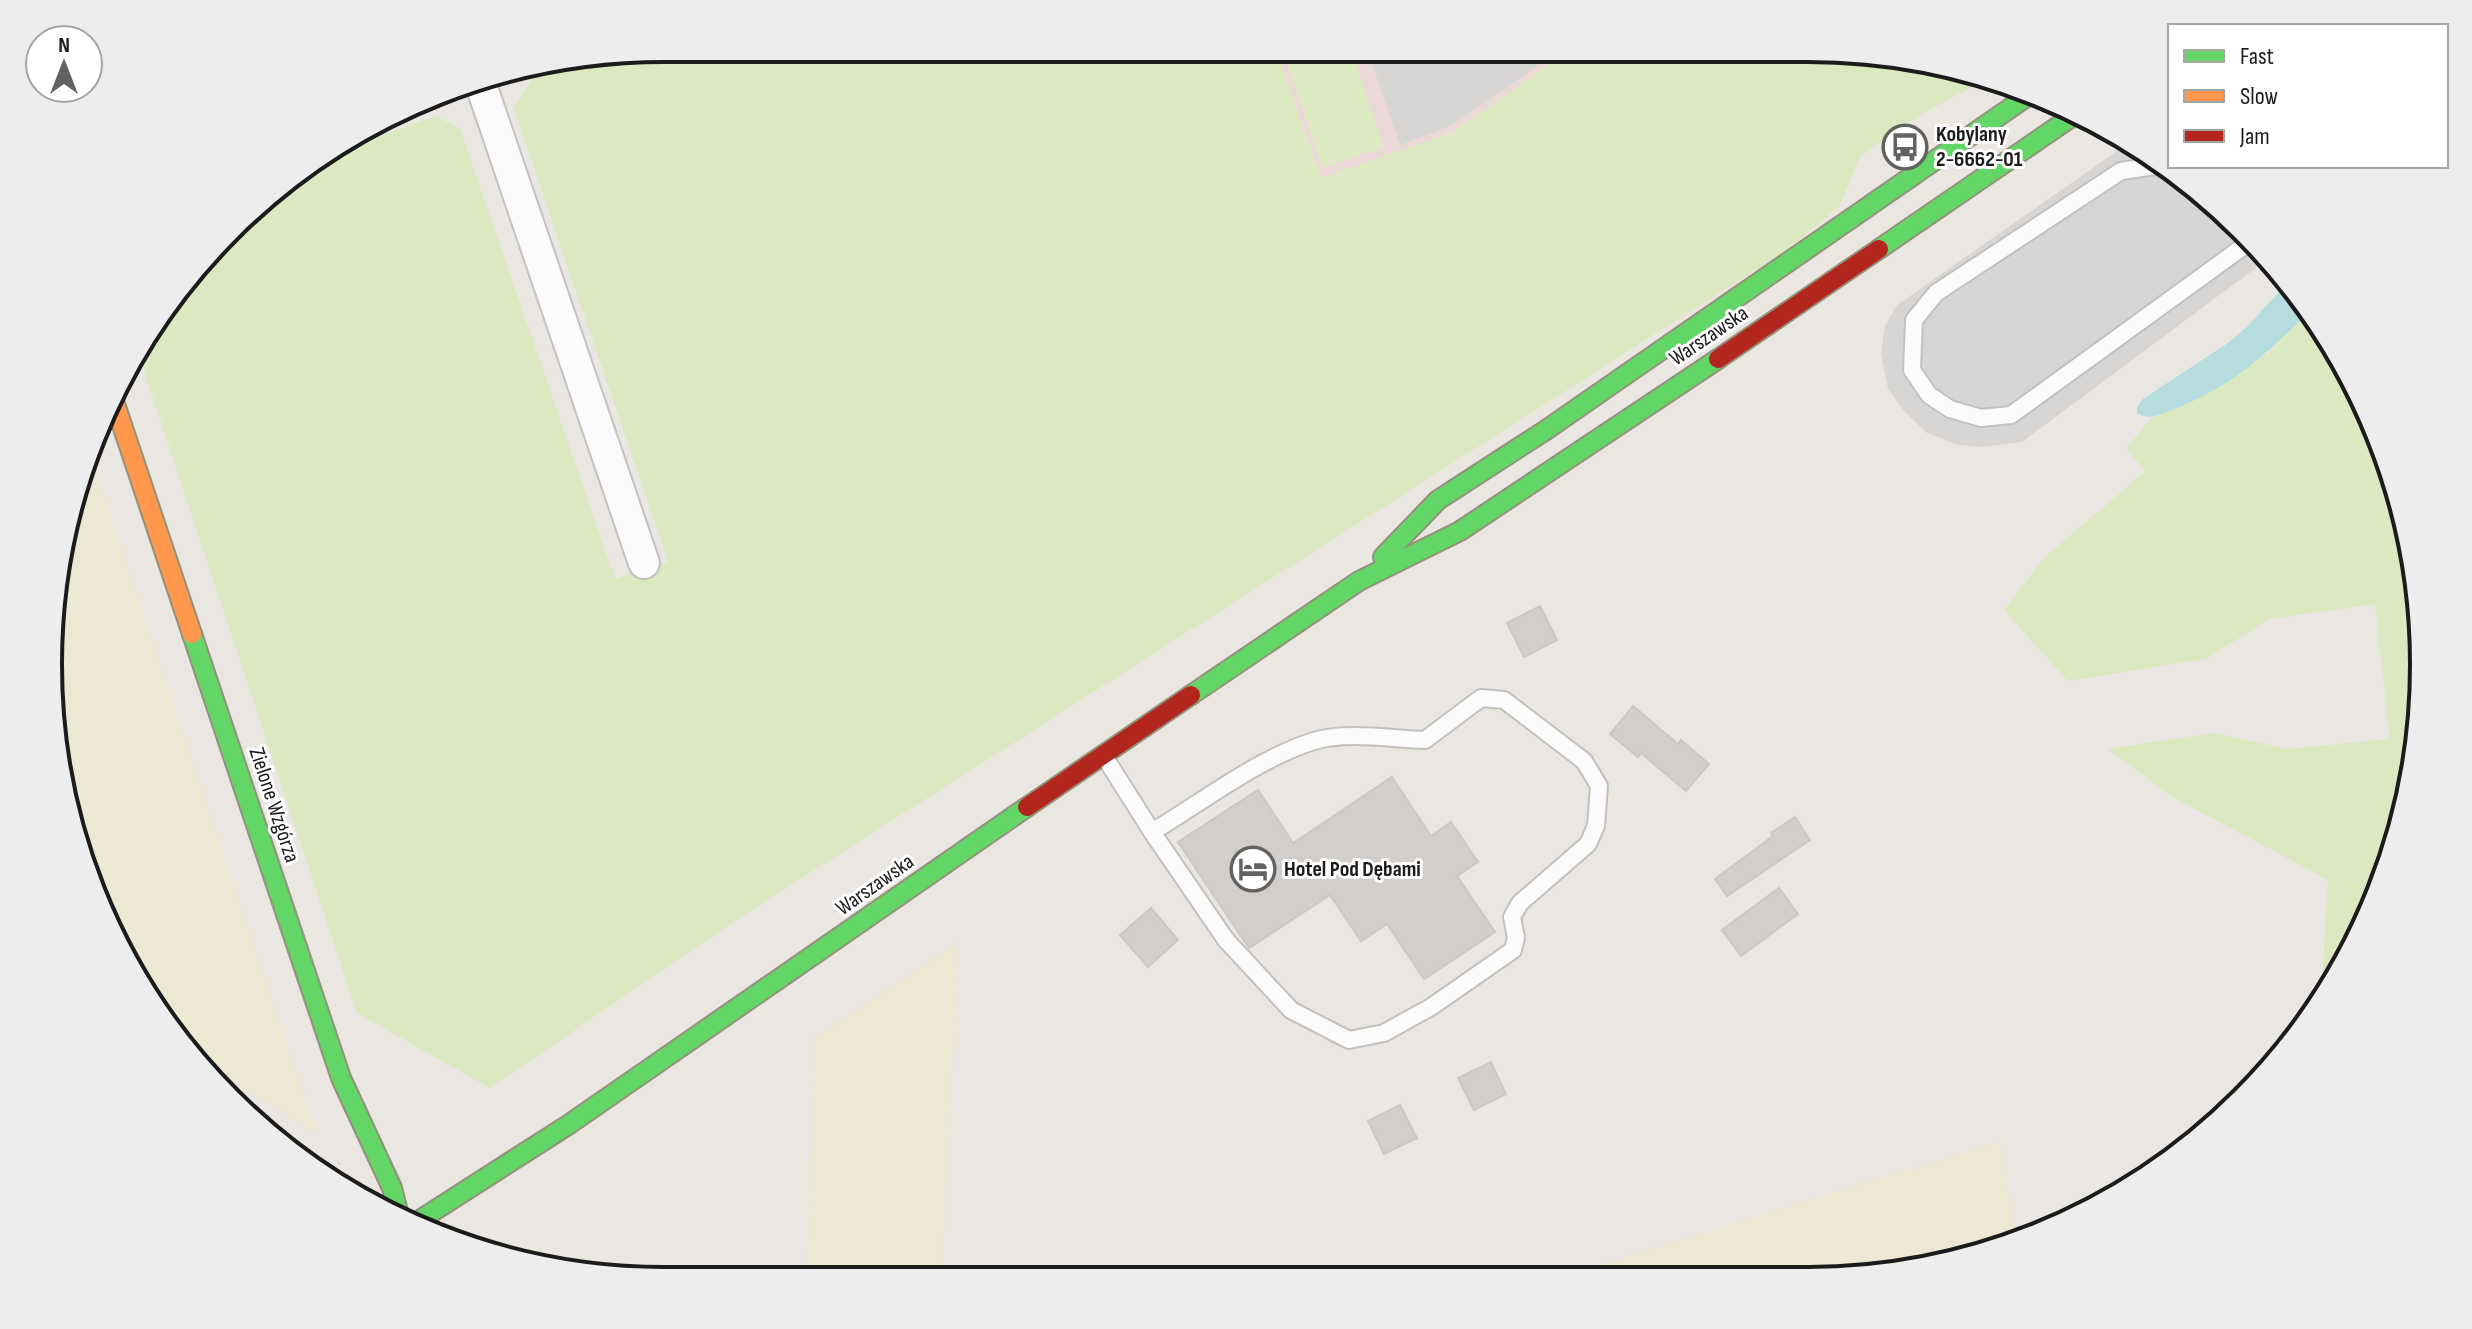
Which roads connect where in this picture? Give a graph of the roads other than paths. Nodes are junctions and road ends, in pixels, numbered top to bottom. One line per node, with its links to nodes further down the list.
1 (483, 91): 7 (street)
2 (2020, 101): 8 (main road, Warszawska)
3 (2066, 121): 8 (main road, Warszawska)
4 (2147, 167): 5 (lane)
5 (2242, 247)
6 (118, 412): 11 (main road, Zielone Wzgórza)
7 (644, 563)
8 (1359, 581): 9 (main road, Warszawska)
9 (1103, 755): 10 (lane); 12 (main road, Warszawska)
10 (1152, 832): 10 (lane)
11 (396, 1204)
12 (425, 1217)

